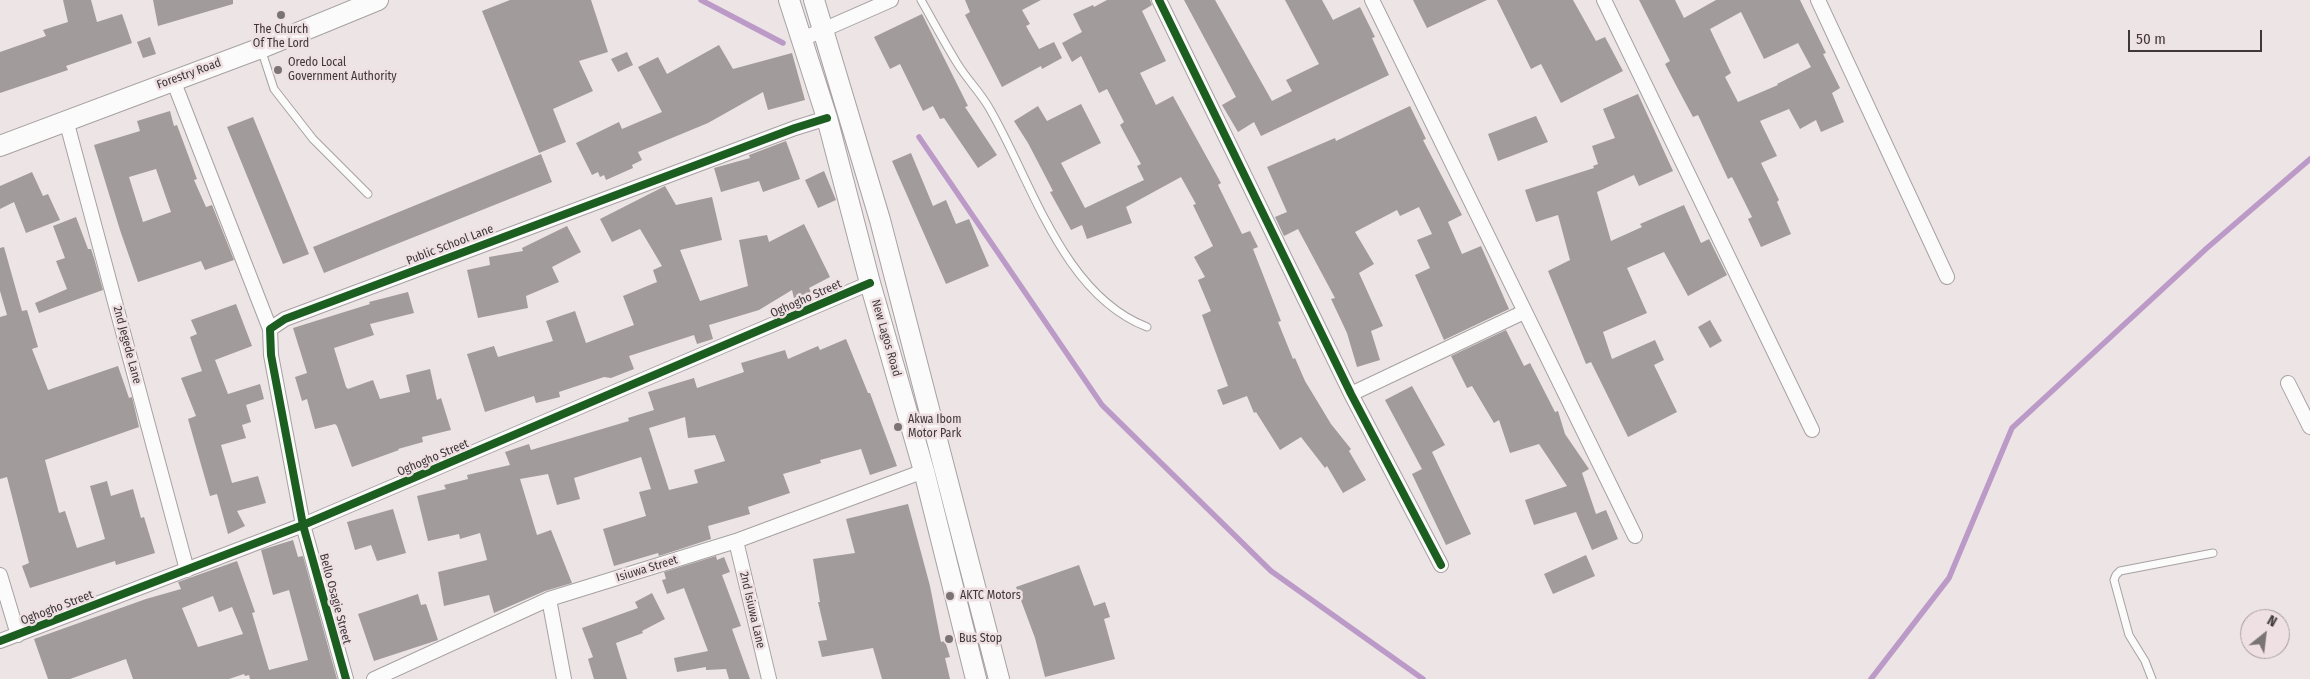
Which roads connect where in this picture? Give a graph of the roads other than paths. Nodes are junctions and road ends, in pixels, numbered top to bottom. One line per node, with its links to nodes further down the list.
1 (378, 0): 12 (main road, Forestry Road)
2 (789, 0): 11 (main road, New Lagos Road)
3 (814, 0): 10 (main road, New Lagos Road)
4 (891, 0): 10 (street)
5 (921, 0): 21 (lane)
6 (1159, 0): 24 (street)
7 (1373, 0): 20 (street)
8 (1604, 0): 26 (street)
9 (1818, 0): 18 (street)
10 (823, 30): 11 (street); 43 (main road, New Lagos Road)
11 (800, 40): 14 (main road, New Lagos Road)
12 (261, 48): 13 (main road, Forestry Road); 17 (lane)
13 (173, 80): 15 (main road, Forestry Road); 22 (street)
14 (827, 118): 19 (main road, New Lagos Road); 22 (street, Public School Lane)
15 (66, 120): 16 (main road, Forestry Road); 33 (street, 2nd Jegede Lane)
16 (0, 146)
17 (368, 194)
18 (1946, 277)
19 (870, 283): 27 (main road, New Lagos Road); 28 (street, Oghogho Street)
20 (1524, 312): 24 (street); 29 (street)
21 (1147, 326)
22 (270, 329): 28 (street)
23 (2288, 383): 25 (street)
24 (1351, 394): 32 (street)
25 (2310, 427)
26 (1812, 430)
27 (924, 471): 30 (street, Isiuwa Street); 42 (main road, New Lagos Road)
28 (304, 525): 33 (street, Oghogho Street); 38 (street, Bello Osagie Street)
29 (1634, 536)
30 (736, 541): 35 (street, Isiuwa Street); 41 (street, 2nd Isiuwa Lane)
31 (2213, 553): 44 (lane)
32 (1441, 565)
33 (187, 570): 36 (street, Oghogho Street)
34 (0, 575): 36 (street)
35 (549, 599): 39 (street, Isiuwa Street); 40 (street)
36 (18, 634): 37 (street, Oghogho Street)
37 (0, 641)
38 (346, 679)
39 (374, 679)
40 (564, 679)
41 (769, 679)
42 (976, 679)
43 (999, 679)
44 (2152, 679)

